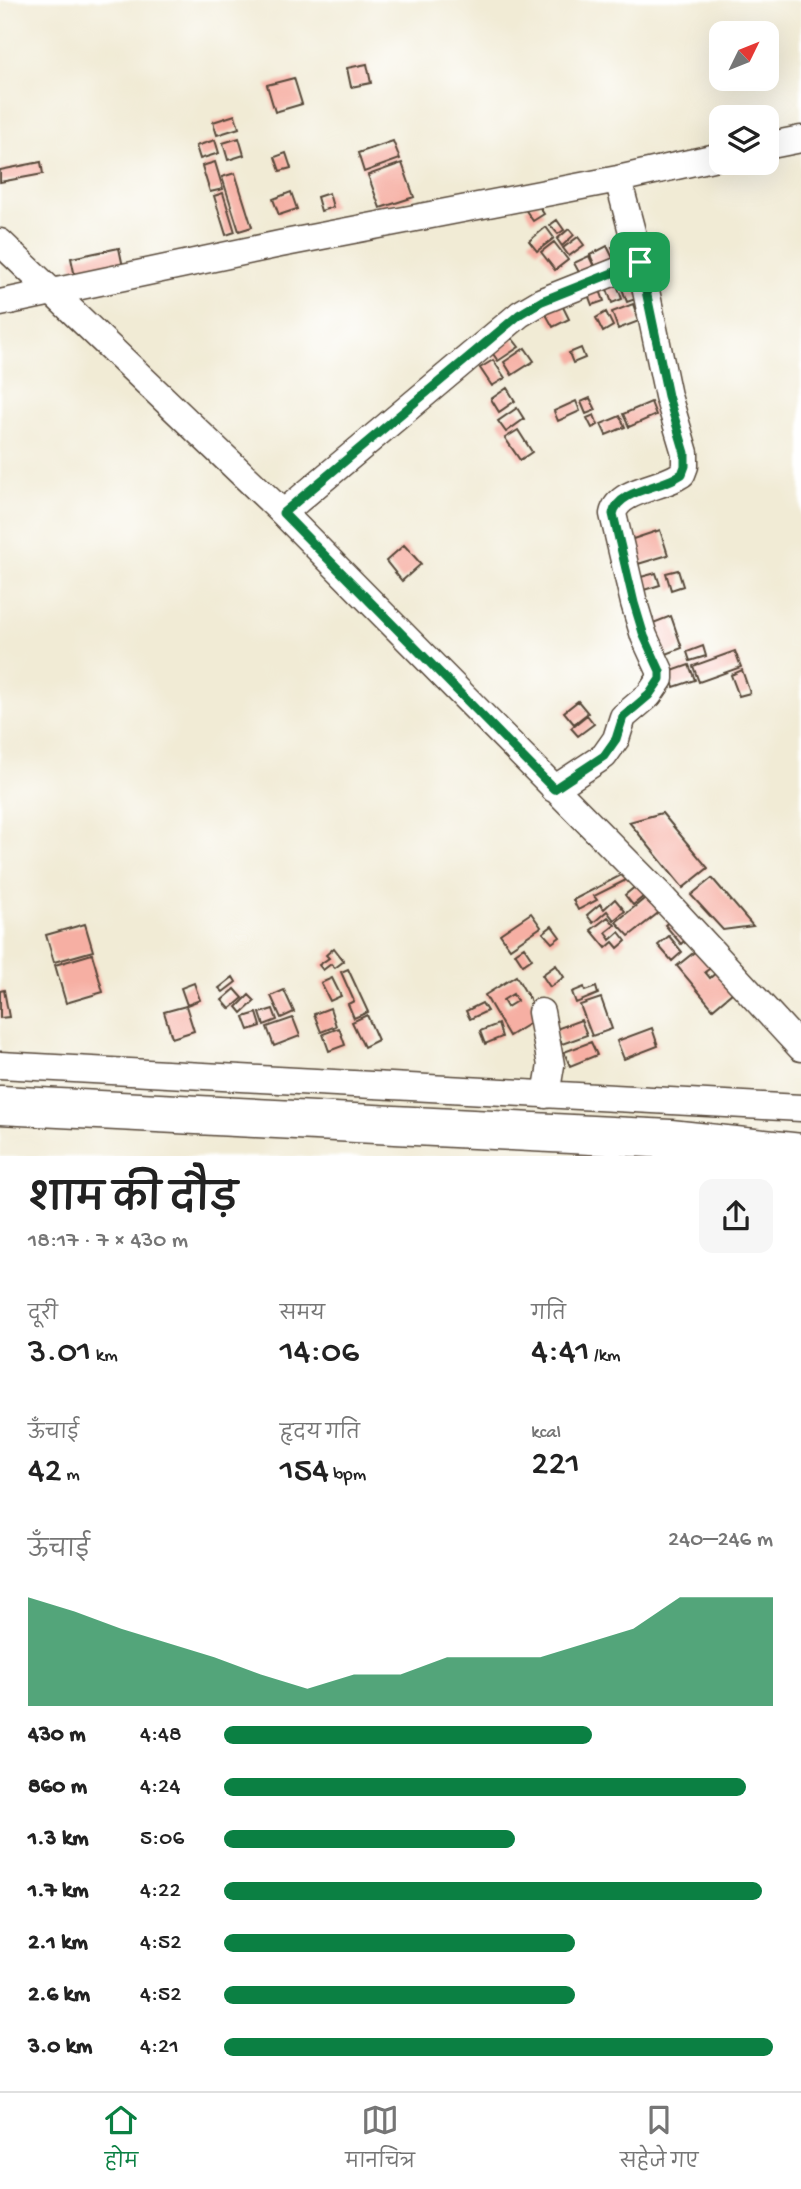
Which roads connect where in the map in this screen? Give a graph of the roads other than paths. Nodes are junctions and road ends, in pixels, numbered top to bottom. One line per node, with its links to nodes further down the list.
1 (801, 139): 2 (street)
2 (779, 143)
3 (709, 159): 4 (street)
4 (618, 179): 6 (street); 7 (street)
5 (0, 242): 7 (street)
6 (640, 262): 9 (street); 10 (street)
7 (52, 291): 8 (street); 9 (street)
8 (0, 303)
9 (283, 513): 10 (street)
10 (554, 789): 12 (street)
11 (541, 1012): 15 (street)
12 (801, 1048)
13 (0, 1065): 15 (street)
14 (801, 1093): 16 (street)
15 (546, 1095): 16 (street)
16 (662, 1101): 18 (street)
17 (0, 1105): 19 (highway)
18 (801, 1108)
19 (801, 1153)

